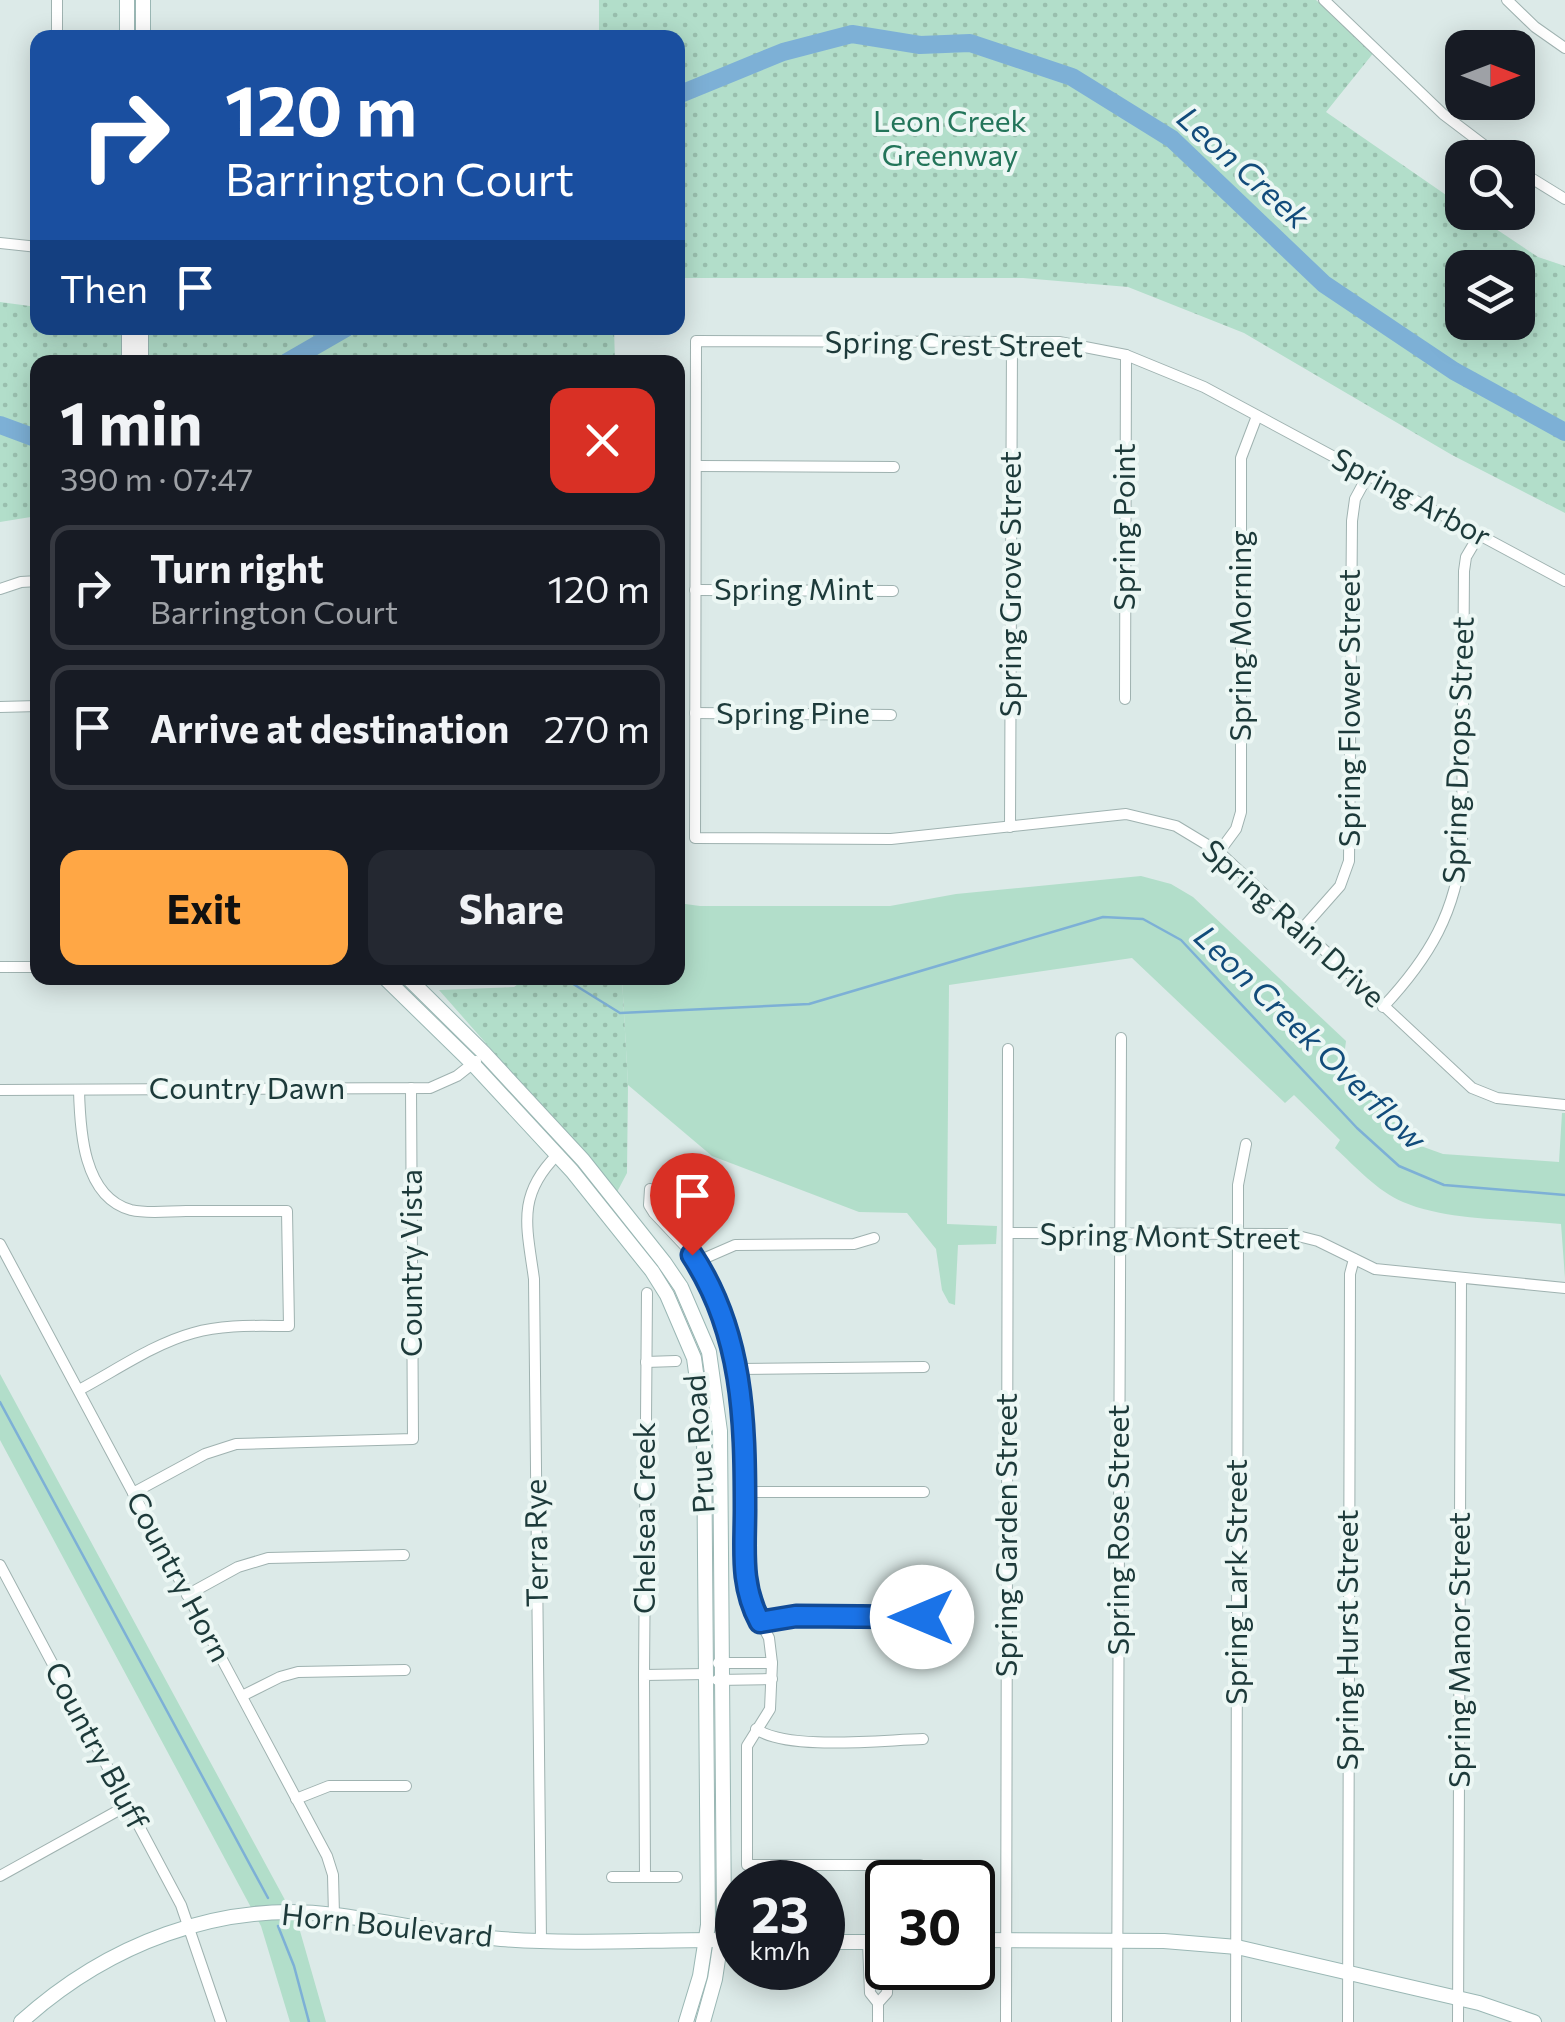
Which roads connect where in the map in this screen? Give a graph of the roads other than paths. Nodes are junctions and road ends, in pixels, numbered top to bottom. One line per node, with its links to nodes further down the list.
1 (57, 0): 8 (street)
2 (126, 0): 9 (main road)
3 (143, 0): 10 (main road)
4 (1324, 0): 7 (street)
5 (1344, 0): 7 (street)
6 (1508, 0): 11 (street)
7 (1334, 10): 12 (street)
8 (57, 30)
9 (127, 30)
10 (143, 30)
11 (1565, 48)
12 (1478, 140)
13 (1535, 180): 14 (street)
14 (1565, 199)
15 (0, 243): 16 (street)
16 (30, 245)
17 (1012, 342): 18 (street, Spring Crest Street); 20 (street, Spring Crest Street); 34 (street, Spring Grove Street)
18 (1126, 355): 19 (street, Spring Crest Street); 29 (street, Spring Point)
19 (1257, 416): 22 (street, Spring Arbor); 35 (street, Spring Morning)
20 (696, 466): 21 (street); 27 (street)
21 (894, 467)
22 (1368, 475): 23 (street, Spring Arbor); 36 (street, Spring Flower Street)
23 (1479, 535): 24 (street, Spring Arbor); 41 (street, Spring Drops Street)
24 (1565, 581)
25 (30, 582): 26 (street)
26 (0, 590)
27 (695, 590): 28 (street, Spring Mint); 32 (street)
28 (893, 590)
29 (1124, 699)
30 (30, 706): 31 (street)
31 (0, 707)
32 (695, 713): 33 (street, Spring Pine); 34 (street, Spring Rain Drive)
33 (892, 714)
34 (1010, 827): 35 (street, Spring Rain Drive)
35 (1219, 852): 36 (street, Spring Rain Drive)
36 (1302, 930): 41 (street, Spring Rain Drive)
37 (0, 967): 38 (street)
38 (30, 967)
39 (393, 985): 44 (main road, Prue Road)
40 (414, 985): 44 (main road, Prue Road)
41 (1383, 1007): 48 (street, Spring Rain Drive)
42 (1121, 1038): 54 (street, Spring Rose Street)
43 (1008, 1048): 52 (street, Spring Garden Street)
44 (479, 1059): 45 (street, Country Dawn); 50 (main road, Prue Road); 67 (main road, Prue Road)
45 (410, 1088): 47 (street, Country Dawn); 71 (street, Country Vista)
46 (0, 1090): 47 (street, Country Dawn)
47 (79, 1090): 66 (street)
48 (1565, 1104)
49 (1246, 1144): 53 (street, Spring Lark Street)
50 (557, 1155): 68 (main road, Prue Road); 103 (street, Terra Rye)
51 (650, 1189): 58 (street)
52 (1008, 1232): 54 (street, Spring Mont Street); 101 (street, Spring Garden Street)
53 (1238, 1234): 54 (street, Spring Mont Street); 57 (street, Spring Mont Street); 104 (street, Spring Lark Street)
54 (1120, 1235): 102 (street, Spring Rose Street)
55 (874, 1238): 58 (street)
56 (0, 1244): 66 (street, Country Horn)
57 (1354, 1259): 59 (street, Spring Mont Street); 105 (street, Spring Hurst Street)
58 (696, 1262): 65 (street)
59 (1461, 1278): 60 (street, Spring Mont Street); 109 (street, Spring Manor Street)
60 (1565, 1288)
61 (647, 1293): 63 (street, Chelsea Creek)
62 (676, 1361): 63 (street)
63 (646, 1362): 81 (street, Chelsea Creek)
64 (924, 1367): 65 (street)
65 (738, 1369): 69 (street)
66 (78, 1390): 71 (street, Country Horn)
67 (720, 1414): 68 (main road); 80 (main road, Prue Road)
68 (704, 1415): 80 (main road, Prue Road)
69 (745, 1492): 70 (street); 76 (street)
70 (924, 1492)
71 (133, 1493): 74 (street, Country Horn)
72 (404, 1555): 74 (street)
73 (0, 1565): 89 (street, Country Bluff)
74 (188, 1595): 84 (street, Country Horn)
75 (922, 1617): 76 (street)
76 (760, 1622): 78 (street)
77 (746, 1663): 78 (street); 80 (street); 83 (street)
78 (772, 1663): 82 (street)
79 (405, 1670): 84 (street)
80 (712, 1672): 81 (street); 83 (street); 90 (main road, Prue Road); 98 (main road, Prue Road)
81 (644, 1675): 94 (street, Chelsea Creek)
82 (772, 1679): 83 (street); 85 (street)
83 (746, 1680)
84 (242, 1696): 88 (street, Country Horn)
85 (756, 1729): 86 (street); 91 (street)
86 (923, 1740)
87 (406, 1786): 88 (street)
88 (296, 1799): 96 (street, Country Horn)
89 (128, 1804): 92 (street); 97 (street, Country Bluff)
90 (725, 1860)
91 (865, 1864)
92 (0, 1876)
93 (612, 1877): 94 (street)
94 (645, 1877): 95 (street)
95 (678, 1877)
96 (334, 1915): 97 (main road, Horn Boulevard); 103 (main road, Horn Boulevard)
97 (189, 1928): 111 (main road, Horn Boulevard); 112 (street, Country Bluff)
98 (706, 1940): 99 (main road, Horn Boulevard); 103 (main road, Horn Boulevard); 113 (main road, Prue Road)
99 (715, 1940)
100 (995, 1941): 101 (main road)
101 (1006, 1941): 102 (main road); 116 (street, Spring Garden Street)
102 (1117, 1941): 104 (main road); 117 (street, Spring Rose Street)
103 (541, 1942)
104 (1237, 1948): 105 (main road); 118 (street, Spring Lark Street)
105 (1348, 1972): 109 (main road); 119 (street, Spring Hurst Street)
106 (715, 1979): 114 (main road, Prue Road)
107 (870, 1990): 110 (street)
108 (887, 1990): 110 (street)
109 (1458, 1998): 120 (street, Spring Manor Street); 121 (main road)
110 (878, 2003): 115 (street)
111 (21, 2022)
112 (222, 2022)
113 (686, 2022)
114 (702, 2022)
115 (878, 2022)
116 (1006, 2022)
117 (1117, 2022)
118 (1236, 2022)
119 (1348, 2022)
120 (1458, 2022)
121 (1534, 2022)

